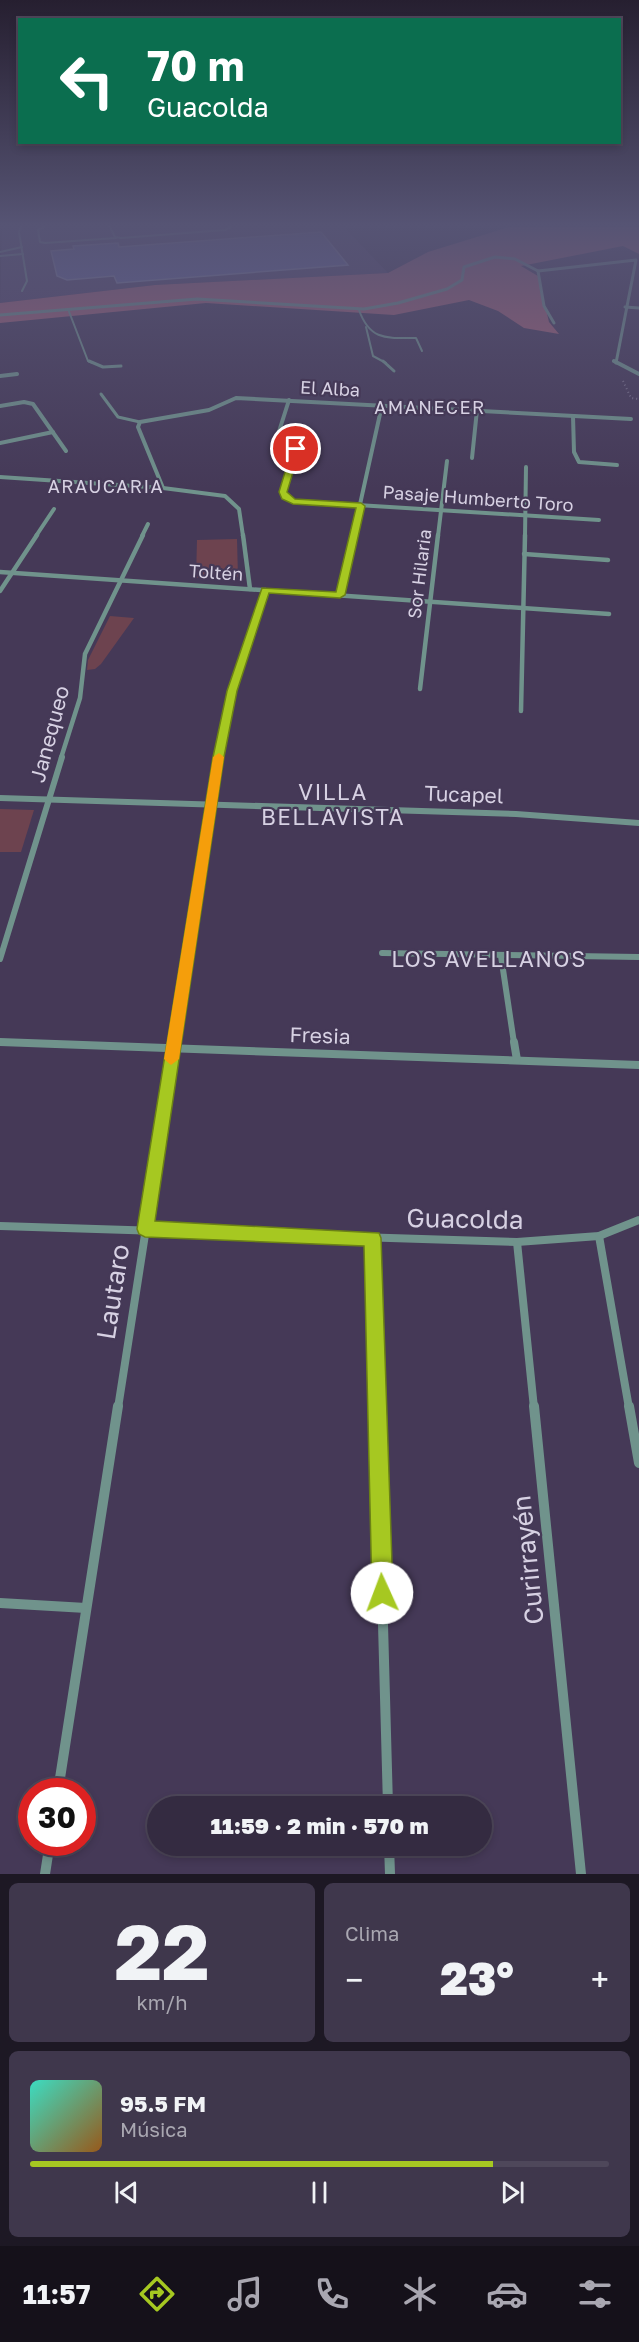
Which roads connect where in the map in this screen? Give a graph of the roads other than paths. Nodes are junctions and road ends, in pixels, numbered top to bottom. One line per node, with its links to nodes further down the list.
1 (70, 314): 8 (lane)
2 (360, 314): 6 (lane)
3 (549, 314): 5 (street)
4 (624, 314): 11 (street)
5 (554, 323)
6 (366, 327): 7 (lane); 9 (lane)
7 (422, 351)
8 (121, 366)
9 (394, 371)
10 (17, 374): 12 (street)
11 (639, 374)
12 (0, 376)
13 (101, 394): 20 (lane)
14 (289, 400): 15 (street, El Alba); 20 (street, El Alba); 23 (street)
15 (382, 405): 17 (street, El Alba); 32 (street)
16 (0, 406): 21 (street)
17 (477, 410): 18 (street, El Alba); 26 (street)
18 (573, 416): 19 (street, El Alba); 28 (street)
19 (631, 419)
20 (140, 422): 31 (street)
21 (53, 432): 22 (street); 25 (street)
22 (0, 443)
23 (275, 444)
24 (296, 449): 32 (street, Pasaje Humberto Toro)
25 (66, 452)
26 (472, 458)
27 (447, 461): 34 (street, Sor Hilaria)
28 (617, 465)
29 (526, 467): 35 (street)
30 (0, 477): 31 (street)
31 (163, 488): 43 (street)
32 (361, 506): 34 (street, Pasaje Humberto Toro); 46 (street)
33 (54, 509): 41 (street)
34 (441, 511): 35 (street, Pasaje Humberto Toro); 47 (street, Sor Hilaria)
35 (525, 516): 36 (street, Pasaje Humberto Toro); 38 (street)
36 (599, 520)
37 (148, 524): 42 (street, Janequeo)
38 (524, 554): 39 (street); 48 (street)
39 (608, 560)
40 (0, 572): 41 (street, Toltén)
41 (12, 572): 42 (street, Toltén); 45 (street)
42 (120, 580): 43 (street, Toltén); 53 (street, Janequeo)
43 (250, 589): 44 (street, Toltén)
44 (265, 590): 46 (street, Toltén); 54 (street, Lautaro)
45 (0, 591)
46 (340, 595): 47 (street, Toltén)
47 (430, 602): 48 (street, Toltén); 50 (street, Sor Hilaria)
48 (523, 608): 49 (street, Toltén); 51 (street)
49 (609, 614)
50 (420, 689)
51 (521, 711)
52 (0, 798): 53 (street, Tucapel)
53 (50, 799): 54 (street, Tucapel); 59 (street, Janequeo)
54 (211, 802): 55 (street, Tucapel); 61 (street, Lautaro)
55 (639, 823)
56 (382, 953): 57 (street)
57 (501, 956): 58 (street); 62 (street)
58 (639, 957)
59 (0, 959)
60 (0, 1042): 61 (street, Fresia)
61 (173, 1048): 62 (street, Fresia); 66 (street, Lautaro)
62 (517, 1060): 63 (street, Fresia)
63 (639, 1065)
64 (639, 1220): 67 (street, Guacolda)
65 (0, 1226): 66 (street, Guacolda)
66 (145, 1229): 68 (street, Guacolda); 73 (street, Lautaro)
67 (599, 1236): 69 (street, Guacolda); 70 (street)
68 (373, 1238): 69 (street, Guacolda); 75 (street)
69 (517, 1242): 80 (street, Curirrayén)
70 (636, 1417): 71 (street)
71 (639, 1464)
72 (0, 1603): 73 (street)
73 (86, 1608): 74 (street, Lautaro)
74 (60, 1778)
75 (388, 1796)
76 (48, 1856): 78 (street)
77 (389, 1856): 79 (street)
78 (45, 1874)
79 (390, 1874)
80 (581, 1874)

